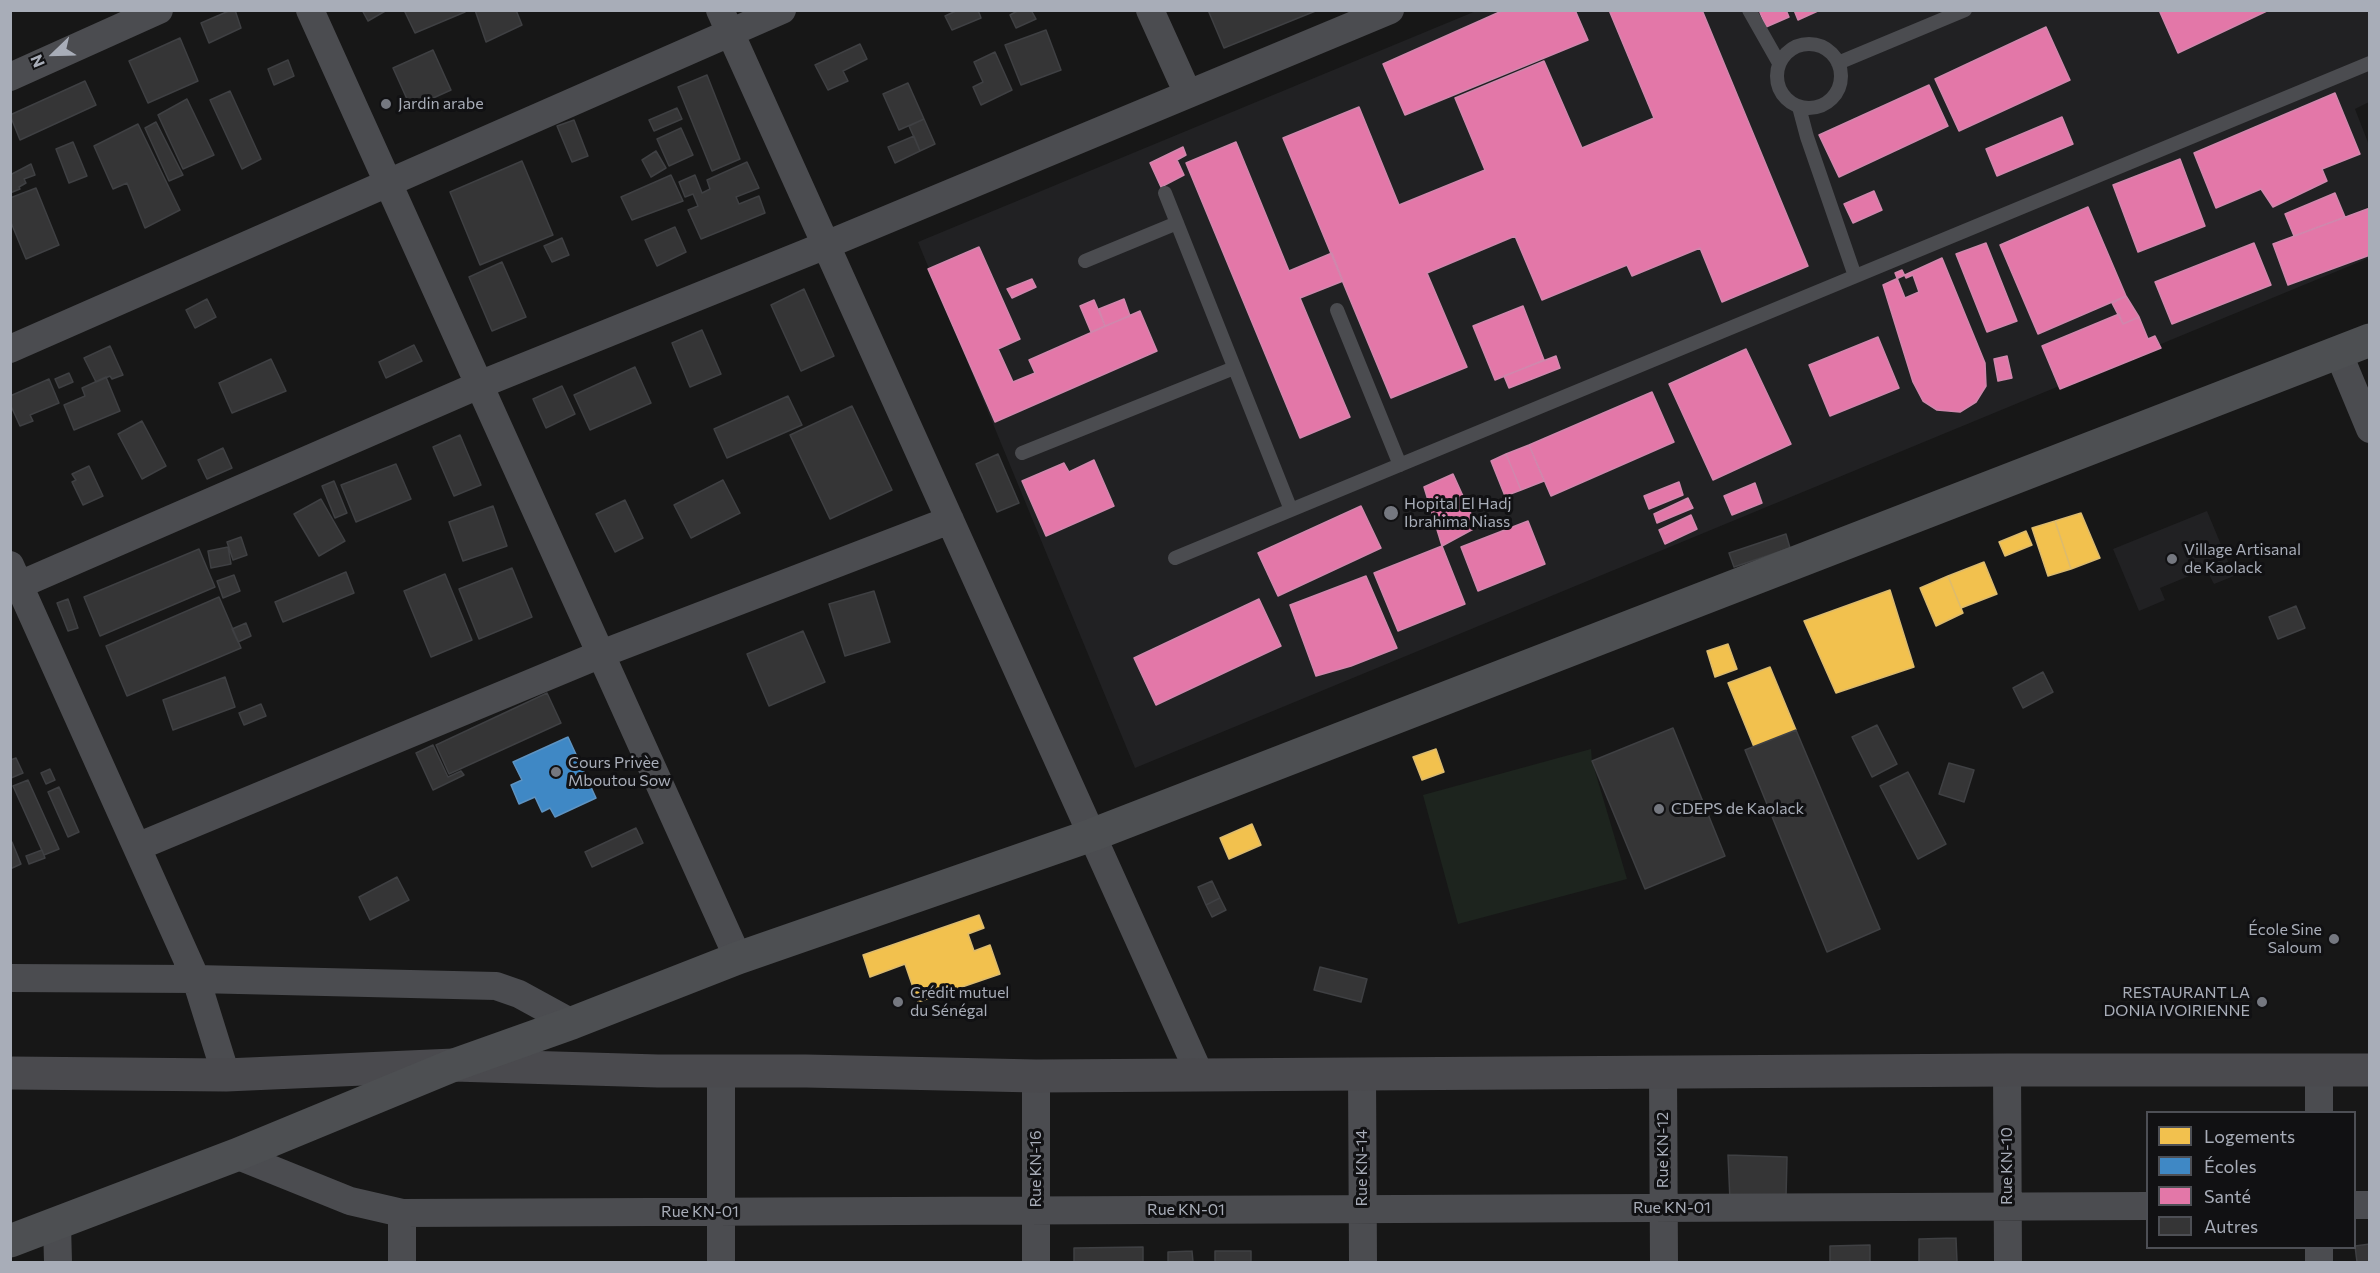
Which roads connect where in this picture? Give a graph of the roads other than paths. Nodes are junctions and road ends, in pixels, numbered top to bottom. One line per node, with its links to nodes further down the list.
1 (159, 10): 12 (street)
2 (310, 10): 15 (street)
3 (782, 10): 8 (street)
4 (1149, 10): 13 (street)
5 (1389, 10): 13 (street)
6 (1749, 10): 9 (lane)
7 (1965, 10): 10 (lane)
8 (725, 22): 15 (street); 18 (street)
9 (1779, 63): 10 (lane); 14 (lane)
10 (1838, 63): 14 (lane)
11 (2370, 63): 20 (lane)
12 (10, 77)
13 (1188, 94): 18 (street)
14 (1799, 106): 20 (lane)
15 (388, 183): 23 (street); 26 (street)
16 (1165, 193): 17 (lane)
17 (1177, 223): 19 (lane); 25 (lane)
18 (826, 245): 26 (street); 31 (street)
19 (1085, 261)
20 (1855, 276): 29 (lane)
21 (1337, 310): 29 (lane)
22 (2370, 340): 24 (main road)
23 (10, 350)
24 (2338, 352): 27 (street); 35 (main road)
25 (1234, 368): 28 (lane); 30 (lane)
26 (479, 385): 33 (street); 34 (street)
27 (2370, 429)
28 (1022, 453)
29 (1400, 465): 30 (lane)
30 (1292, 510): 32 (lane)
31 (950, 519): 34 (street); 35 (street)
32 (1175, 558)
33 (14, 579): 36 (street)
34 (601, 654): 36 (street); 37 (street)
35 (1092, 834): 37 (main road); 50 (street)
36 (137, 847): 39 (street)
37 (738, 958): 40 (main road)
38 (10, 978): 39 (street)
39 (196, 980): 40 (street); 49 (street)
40 (572, 1023): 41 (main road)
41 (454, 1065): 45 (street); 49 (street); 53 (main road)
42 (2007, 1070): 43 (street); 47 (street); 54 (street, Rue KN-10)
43 (2319, 1070): 44 (street); 52 (street)
44 (2370, 1070)
45 (721, 1071): 51 (street); 59 (street)
46 (10, 1073): 49 (street)
47 (1663, 1073): 48 (street); 56 (street, Rue KN-12)
48 (1362, 1074): 50 (street); 57 (street, Rue KN-14)
49 (226, 1075)
50 (1200, 1075): 51 (street)
51 (1036, 1076): 58 (street, Rue KN-16)
52 (2319, 1111)
53 (236, 1155): 60 (street, Rue KN-01); 61 (main road)
54 (2007, 1206): 55 (street, Rue KN-01); 56 (street, Rue KN-01); 69 (street, Rue KN-10)
55 (2146, 1206)
56 (1664, 1208): 57 (street, Rue KN-01); 68 (street, Rue KN-12)
57 (1362, 1209): 58 (street, Rue KN-01); 67 (street, Rue KN-14)
58 (1036, 1210): 59 (street, Rue KN-01); 66 (street, Rue KN-16)
59 (721, 1212): 60 (street, Rue KN-01); 65 (street)
60 (402, 1213): 64 (street)
61 (57, 1224): 62 (main road); 63 (street)
62 (10, 1241)
63 (58, 1263)
64 (402, 1263)
65 (721, 1263)
66 (1036, 1263)
67 (1363, 1263)
68 (1664, 1263)
69 (2008, 1263)

